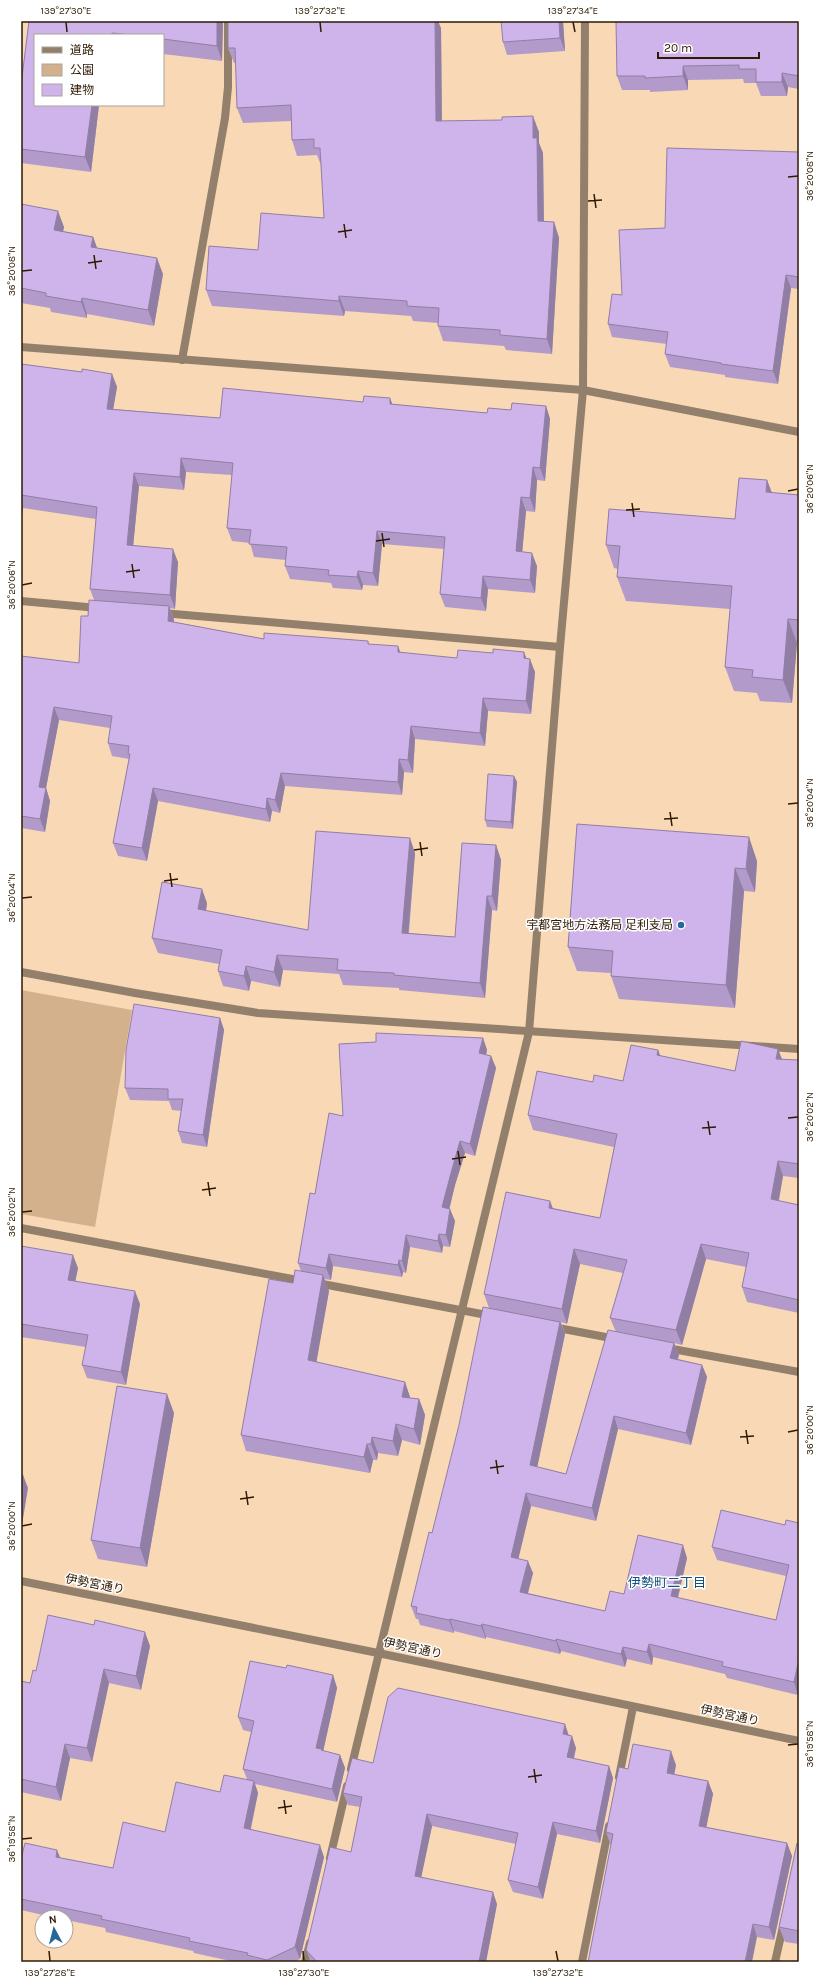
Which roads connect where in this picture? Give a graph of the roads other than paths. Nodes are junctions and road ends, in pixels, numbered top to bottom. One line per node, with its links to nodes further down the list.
1 (228, 21): 4 (street)
2 (585, 21): 5 (street)
3 (21, 347): 4 (street)
4 (182, 360): 5 (street)
5 (583, 390): 6 (street); 10 (street)
6 (799, 432)
7 (21, 602): 8 (street)
8 (107, 609)
9 (154, 613): 10 (street)
10 (560, 647): 12 (street)
11 (21, 972): 12 (street)
12 (529, 1032): 13 (street); 15 (street)
13 (799, 1049)
14 (21, 1228): 15 (street)
15 (463, 1311): 16 (street); 22 (street)
16 (502, 1318)
17 (541, 1325): 18 (street)
18 (627, 1341)
19 (658, 1346): 20 (street)
20 (799, 1372)
21 (21, 1581): 22 (street, 伊勢宮通り)
22 (378, 1653): 23 (street, 伊勢宮通り); 27 (street)
23 (633, 1706): 24 (street, 伊勢宮通り); 25 (street)
24 (799, 1741)
25 (617, 1784)
26 (611, 1815): 31 (street)
27 (327, 1869)
28 (785, 1916): 32 (street)
29 (313, 1931): 30 (street)
30 (305, 1962)
31 (582, 1962)
32 (775, 1962)

